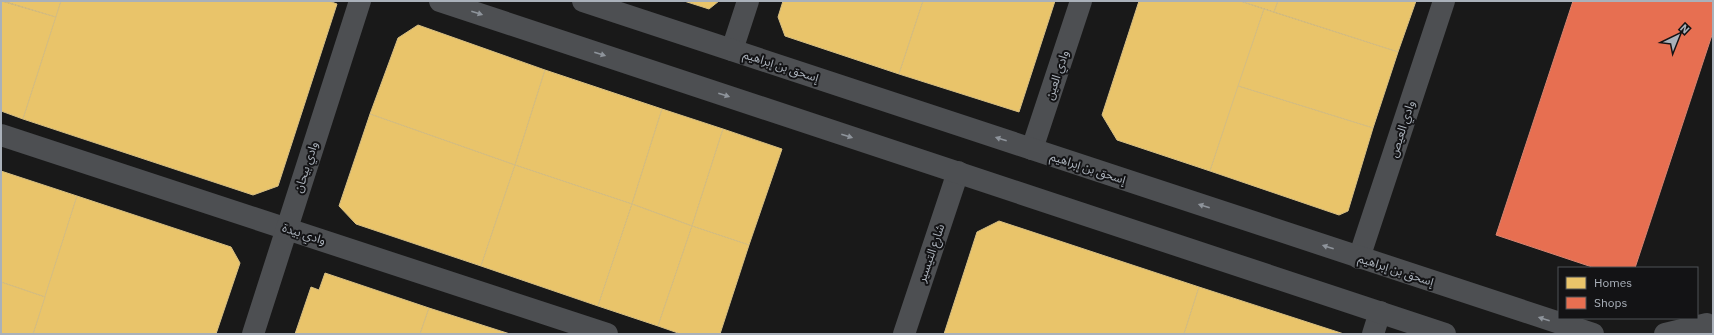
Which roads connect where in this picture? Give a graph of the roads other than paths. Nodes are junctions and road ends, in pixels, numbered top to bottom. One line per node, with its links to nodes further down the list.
1 (360, 1): 11 (street, وادي بيحان)
2 (440, 1): 10 (street, one-way to 10)
3 (583, 1): 7 (street, إسحق بن إبراهيم)
4 (748, 1): 7 (street)
5 (1081, 1): 9 (street, وادي العين)
6 (1444, 1): 12 (street, وادي العيص)
7 (732, 50): 9 (street, إسحق بن إبراهيم, one-way to 7)
8 (1, 135): 11 (street, وادي بيدة)
9 (1032, 149): 12 (street, إسحق بن إبراهيم, one-way to 9)
10 (958, 172): 13 (street); 18 (street, شارع التيسير)
11 (287, 229): 16 (street, وادي بيحان); 17 (street, وادي بيدة)
12 (1359, 258): 15 (street, إسحق بن إبراهيم, one-way to 12)
13 (1380, 312): 19 (street); 20 (street)
14 (1708, 322): 21 (street)
15 (1587, 333)
16 (253, 334)
17 (607, 334)
18 (904, 334)
19 (1373, 334)
20 (1445, 334)
21 (1665, 334)

